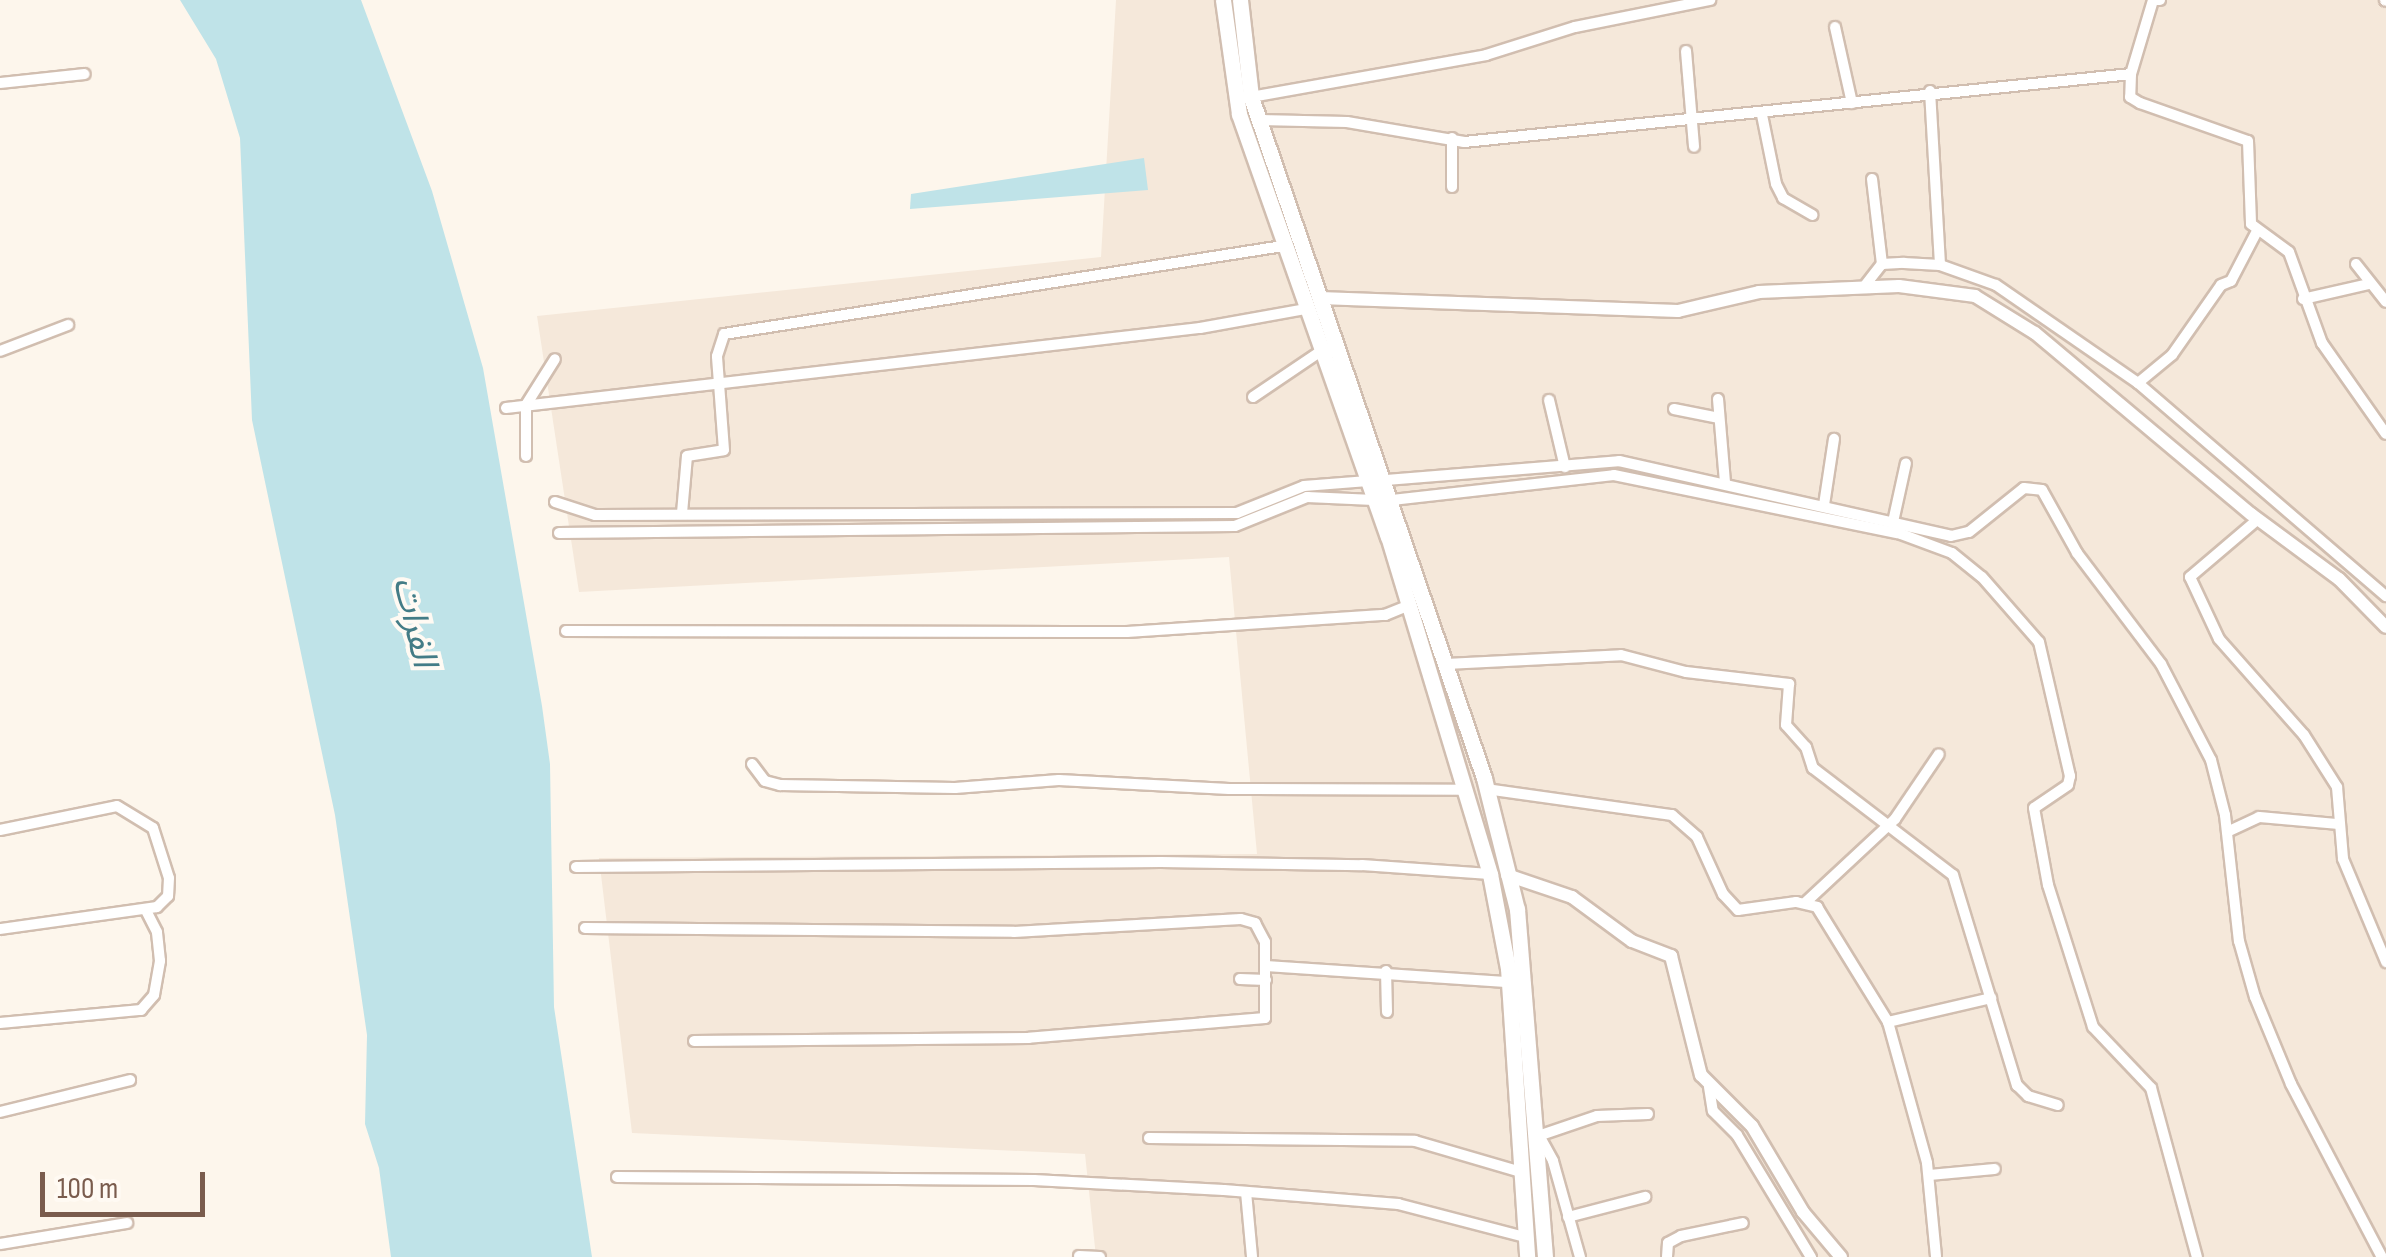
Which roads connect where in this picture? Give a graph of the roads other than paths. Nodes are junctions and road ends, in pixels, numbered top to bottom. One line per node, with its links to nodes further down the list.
1 (1223, 0): 22 (main road)
2 (1240, 0): 11 (main road)
3 (1710, 0): 11 (street)
4 (2160, 0): 8 (street)
5 (1835, 27): 12 (street)
6 (1686, 51): 15 (street)
7 (86, 74): 9 (street)
8 (2132, 74): 10 (street); 21 (street)
9 (0, 83)
10 (1930, 91): 12 (street); 25 (street)
11 (1251, 96): 14 (main road)
12 (1852, 104): 13 (street)
13 (1762, 116): 15 (street); 20 (street)
14 (1260, 120): 16 (street); 28 (main road)
15 (1687, 121): 16 (street); 17 (street)
16 (1452, 138): 19 (street)
17 (1694, 147)
18 (1872, 179): 23 (street)
19 (1452, 187)
20 (1812, 215)
21 (2257, 231): 29 (street); 37 (street)
22 (1283, 246): 31 (main road); 36 (street)
23 (1882, 264): 25 (street); 27 (street)
24 (2356, 264): 26 (street)
25 (1940, 266): 37 (street)
26 (2369, 284): 29 (street); 30 (street)
27 (1863, 288): 28 (street); 57 (street)
28 (1320, 298): 50 (main road)
29 (2303, 299): 45 (street)
30 (2386, 302)
31 (1306, 310): 34 (main road); 36 (street)
32 (68, 325): 33 (street)
33 (0, 351)
34 (1321, 351): 38 (street); 50 (main road)
35 (554, 359): 41 (street)
36 (719, 382): 41 (street); 56 (street)
37 (2138, 382): 60 (street)
38 (1253, 397)
39 (1718, 399): 44 (street)
40 (1549, 400): 49 (street)
41 (526, 405): 42 (street); 47 (street)
42 (506, 408)
43 (1674, 409): 44 (street)
44 (1718, 418): 51 (street)
45 (2386, 434)
46 (1834, 439): 55 (street)
47 (526, 456)
48 (1906, 464): 58 (street)
49 (1565, 466): 50 (street); 51 (street)
50 (1376, 480): 52 (main road); 53 (main road); 56 (street)
51 (1725, 482): 55 (street)
52 (1374, 500): 59 (street); 61 (main road)
53 (1392, 500): 61 (main road); 121 (street)
54 (555, 502): 56 (street)
55 (1824, 505): 58 (street)
56 (682, 513)
57 (2258, 520): 62 (street); 69 (street)
58 (1893, 522): 71 (street)
59 (559, 533)
60 (2386, 596)
61 (1418, 613): 63 (street); 64 (main road); 67 (main road)
62 (2386, 627)
63 (566, 631)
64 (1446, 664): 67 (main road); 68 (street)
65 (1939, 754): 68 (street)
66 (752, 764): 67 (street)
67 (1478, 789): 73 (main road); 74 (street)
68 (1888, 823): 74 (street); 84 (street)
69 (2336, 824): 71 (street); 78 (street)
70 (0, 830): 75 (street)
71 (2227, 832): 110 (street)
72 (576, 866): 73 (street)
73 (1499, 875): 83 (main road); 89 (main road); 91 (street)
74 (1806, 902): 86 (street)
75 (146, 910): 77 (street); 87 (street)
76 (586, 928): 79 (street)
77 (0, 929)
78 (2386, 962)
79 (1266, 966): 80 (street); 82 (street)
80 (1386, 971): 83 (street); 85 (street)
81 (1240, 979): 82 (street)
82 (1266, 980): 88 (street)
83 (1509, 982): 89 (main road)
84 (1991, 998): 86 (street); 92 (street)
85 (1386, 1012)
86 (1888, 1022): 99 (street)
87 (0, 1023)
88 (694, 1041)
89 (1523, 1077): 95 (main road); 98 (main road)
90 (130, 1080): 93 (street)
91 (1709, 1087): 101 (street); 102 (street)
92 (2058, 1105)
93 (0, 1112)
94 (1648, 1114): 95 (street)
95 (1538, 1132): 105 (street); 115 (main road)
96 (1150, 1138): 98 (street)
97 (1994, 1169): 99 (street)
98 (1521, 1172): 108 (main road)
99 (1929, 1175): 120 (street)
100 (617, 1176): 103 (street)
101 (1785, 1177): 102 (street); 119 (street)
102 (1762, 1181): 118 (street)
103 (1246, 1192): 108 (street); 113 (street)
104 (1645, 1196): 105 (street)
105 (1568, 1217): 116 (street)
106 (127, 1223): 109 (street)
107 (1743, 1223): 117 (street)
108 (1525, 1237): 114 (main road)
109 (0, 1244)
110 (2382, 1249)
111 (1079, 1256): 112 (street)
112 (1100, 1257)
113 (1252, 1257)
114 (1526, 1257)
115 (1545, 1257)
116 (1580, 1257)
117 (1667, 1257)
118 (1811, 1257)
119 (1841, 1257)
120 (1936, 1257)
121 (2197, 1257)

